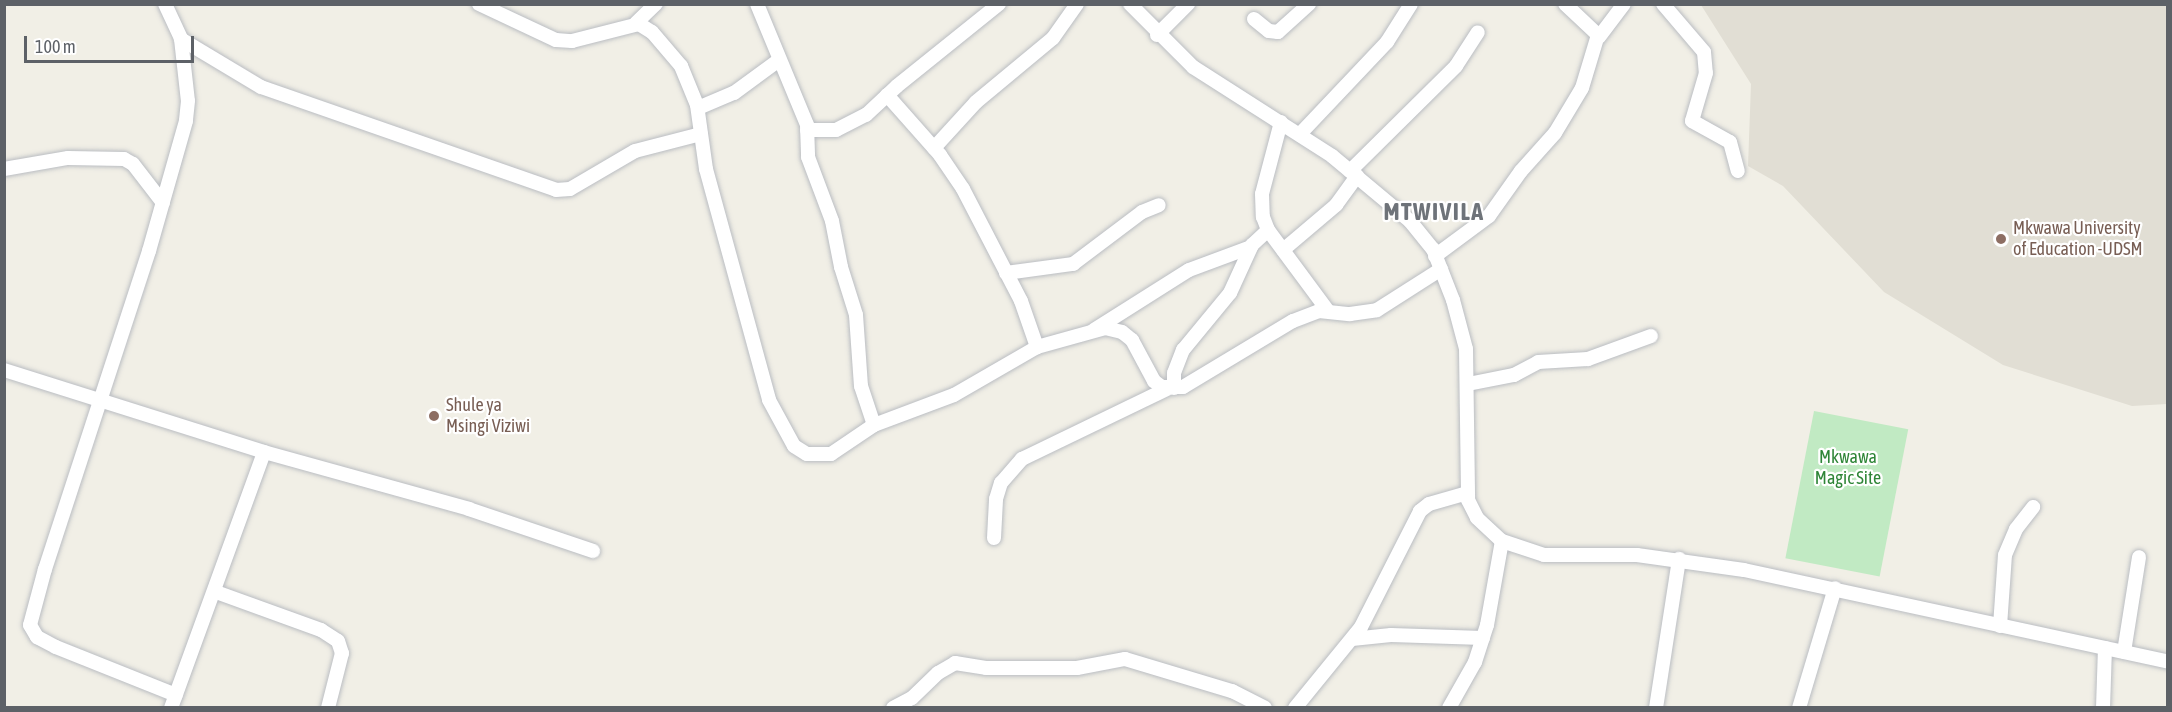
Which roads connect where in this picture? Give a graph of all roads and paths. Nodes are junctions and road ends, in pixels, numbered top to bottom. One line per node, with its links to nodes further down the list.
1 (165, 4): 20 (street)
2 (479, 4): 14 (street)
3 (656, 4): 16 (street)
4 (757, 4): 21 (street)
5 (999, 4): 22 (street)
6 (1077, 4): 28 (street)
7 (1130, 4): 18 (street)
8 (1188, 4): 18 (street)
9 (1309, 4): 15 (street)
10 (1411, 4): 27 (street)
11 (1564, 4): 19 (street)
12 (1624, 4): 19 (street)
13 (1663, 4): 30 (street)
14 (504, 11): 16 (street)
15 (1254, 20)
16 (636, 23): 23 (street)
17 (1478, 32): 31 (street)
18 (1157, 35): 24 (street)
19 (1599, 37): 37 (street)
20 (181, 39): 26 (street); 32 (street)
21 (779, 60): 23 (street); 25 (street)
22 (887, 95): 25 (street); 28 (street)
23 (698, 108): 26 (street)
24 (1281, 122): 27 (street); 34 (street)
25 (807, 130): 47 (street)
26 (701, 134): 47 (street)
27 (1300, 134): 31 (street)
28 (934, 148): 38 (street)
29 (4, 169): 32 (street)
30 (1738, 171)
31 (1353, 174): 36 (street); 37 (street)
32 (163, 203): 46 (street)
33 (1159, 205): 38 (street)
34 (1268, 230): 35 (street); 36 (street)
35 (1251, 248): 40 (street); 45 (street)
36 (1283, 250): 39 (street)
37 (1438, 262): 39 (street); 44 (street)
38 (1006, 273): 42 (street)
39 (1328, 311): 45 (street)
40 (1093, 331): 42 (street); 45 (street)
41 (1651, 336): 44 (street)
42 (1036, 347): 47 (street)
43 (4, 370): 46 (street)
44 (1468, 384): 49 (street)
45 (1171, 388): 51 (street)
46 (101, 400): 48 (street); 64 (street)
47 (874, 425)
48 (264, 452): 53 (street); 57 (street)
49 (1467, 493): 52 (street); 60 (street)
50 (2033, 507): 58 (street)
51 (994, 538)
52 (1502, 541): 55 (street); 59 (street)
53 (593, 551)
54 (2139, 557): 62 (street)
55 (1679, 559): 56 (street); 70 (street)
56 (1835, 588): 58 (street); 71 (street)
57 (216, 592): 64 (street); 65 (street)
58 (2000, 626): 61 (street)
59 (1483, 638): 60 (street); 69 (street)
60 (1352, 639): 68 (street)
61 (2105, 648): 62 (street); 72 (street)
62 (2124, 652): 63 (street)
63 (2168, 662)
64 (173, 701)
65 (328, 708)
66 (893, 708): 67 (street)
67 (1265, 708)
68 (1295, 708)
69 (1449, 708)
70 (1656, 708)
71 (1799, 708)
72 (2103, 708)

